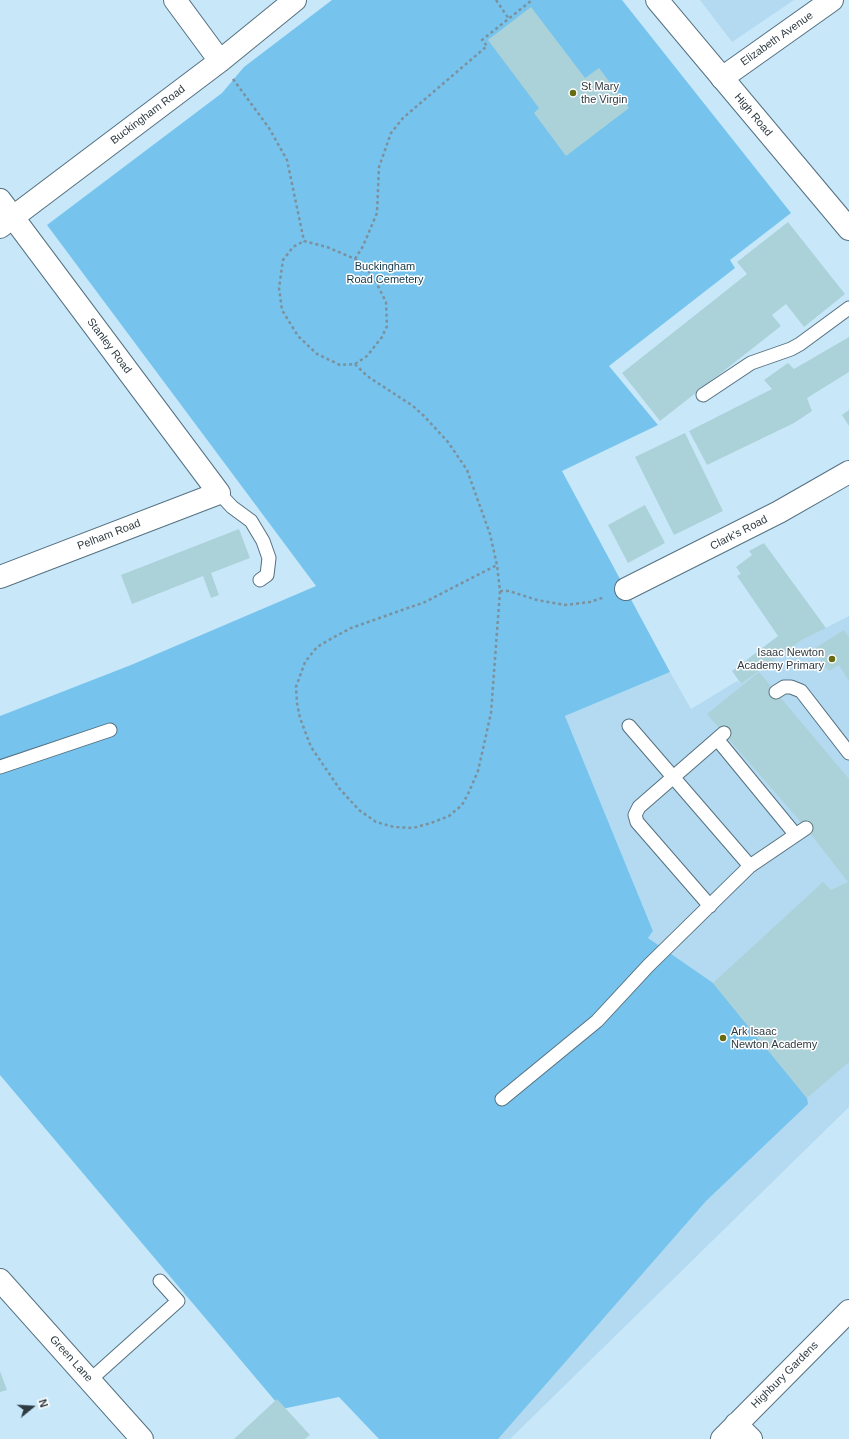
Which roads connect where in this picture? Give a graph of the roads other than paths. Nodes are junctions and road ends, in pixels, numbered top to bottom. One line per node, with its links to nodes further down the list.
1 (175, 0): 5 (street)
2 (295, 0): 5 (street, Buckingham Road)
3 (657, 0): 6 (street, High Road)
4 (832, 0): 6 (street, Elizabeth Avenue)
5 (220, 61): 8 (street, Buckingham Road)
6 (722, 78): 9 (street, High Road)
7 (0, 200): 8 (street, Stanley Road)
8 (6, 223): 13 (street, Stanley Road)
9 (849, 229)
10 (849, 308): 11 (lane)
11 (703, 395)
12 (849, 472): 16 (street, Clark's Road)
13 (219, 493): 14 (street, Pelham Road); 15 (lane)
14 (0, 577)
15 (260, 580)
16 (626, 590)
17 (776, 692): 20 (lane)
18 (629, 726): 22 (lane)
19 (110, 730): 21 (lane)
20 (849, 753)
21 (0, 767)
22 (672, 778): 23 (lane); 23 (lane); 24 (lane)
23 (750, 866): 24 (lane)
24 (710, 906): 25 (lane)
25 (502, 1099)
26 (0, 1280): 29 (street, Green Lane)
27 (160, 1281): 29 (lane)
28 (849, 1311): 30 (street, Highbury Gardens)
29 (90, 1380): 31 (street, Green Lane)
30 (736, 1434)
31 (142, 1439)

